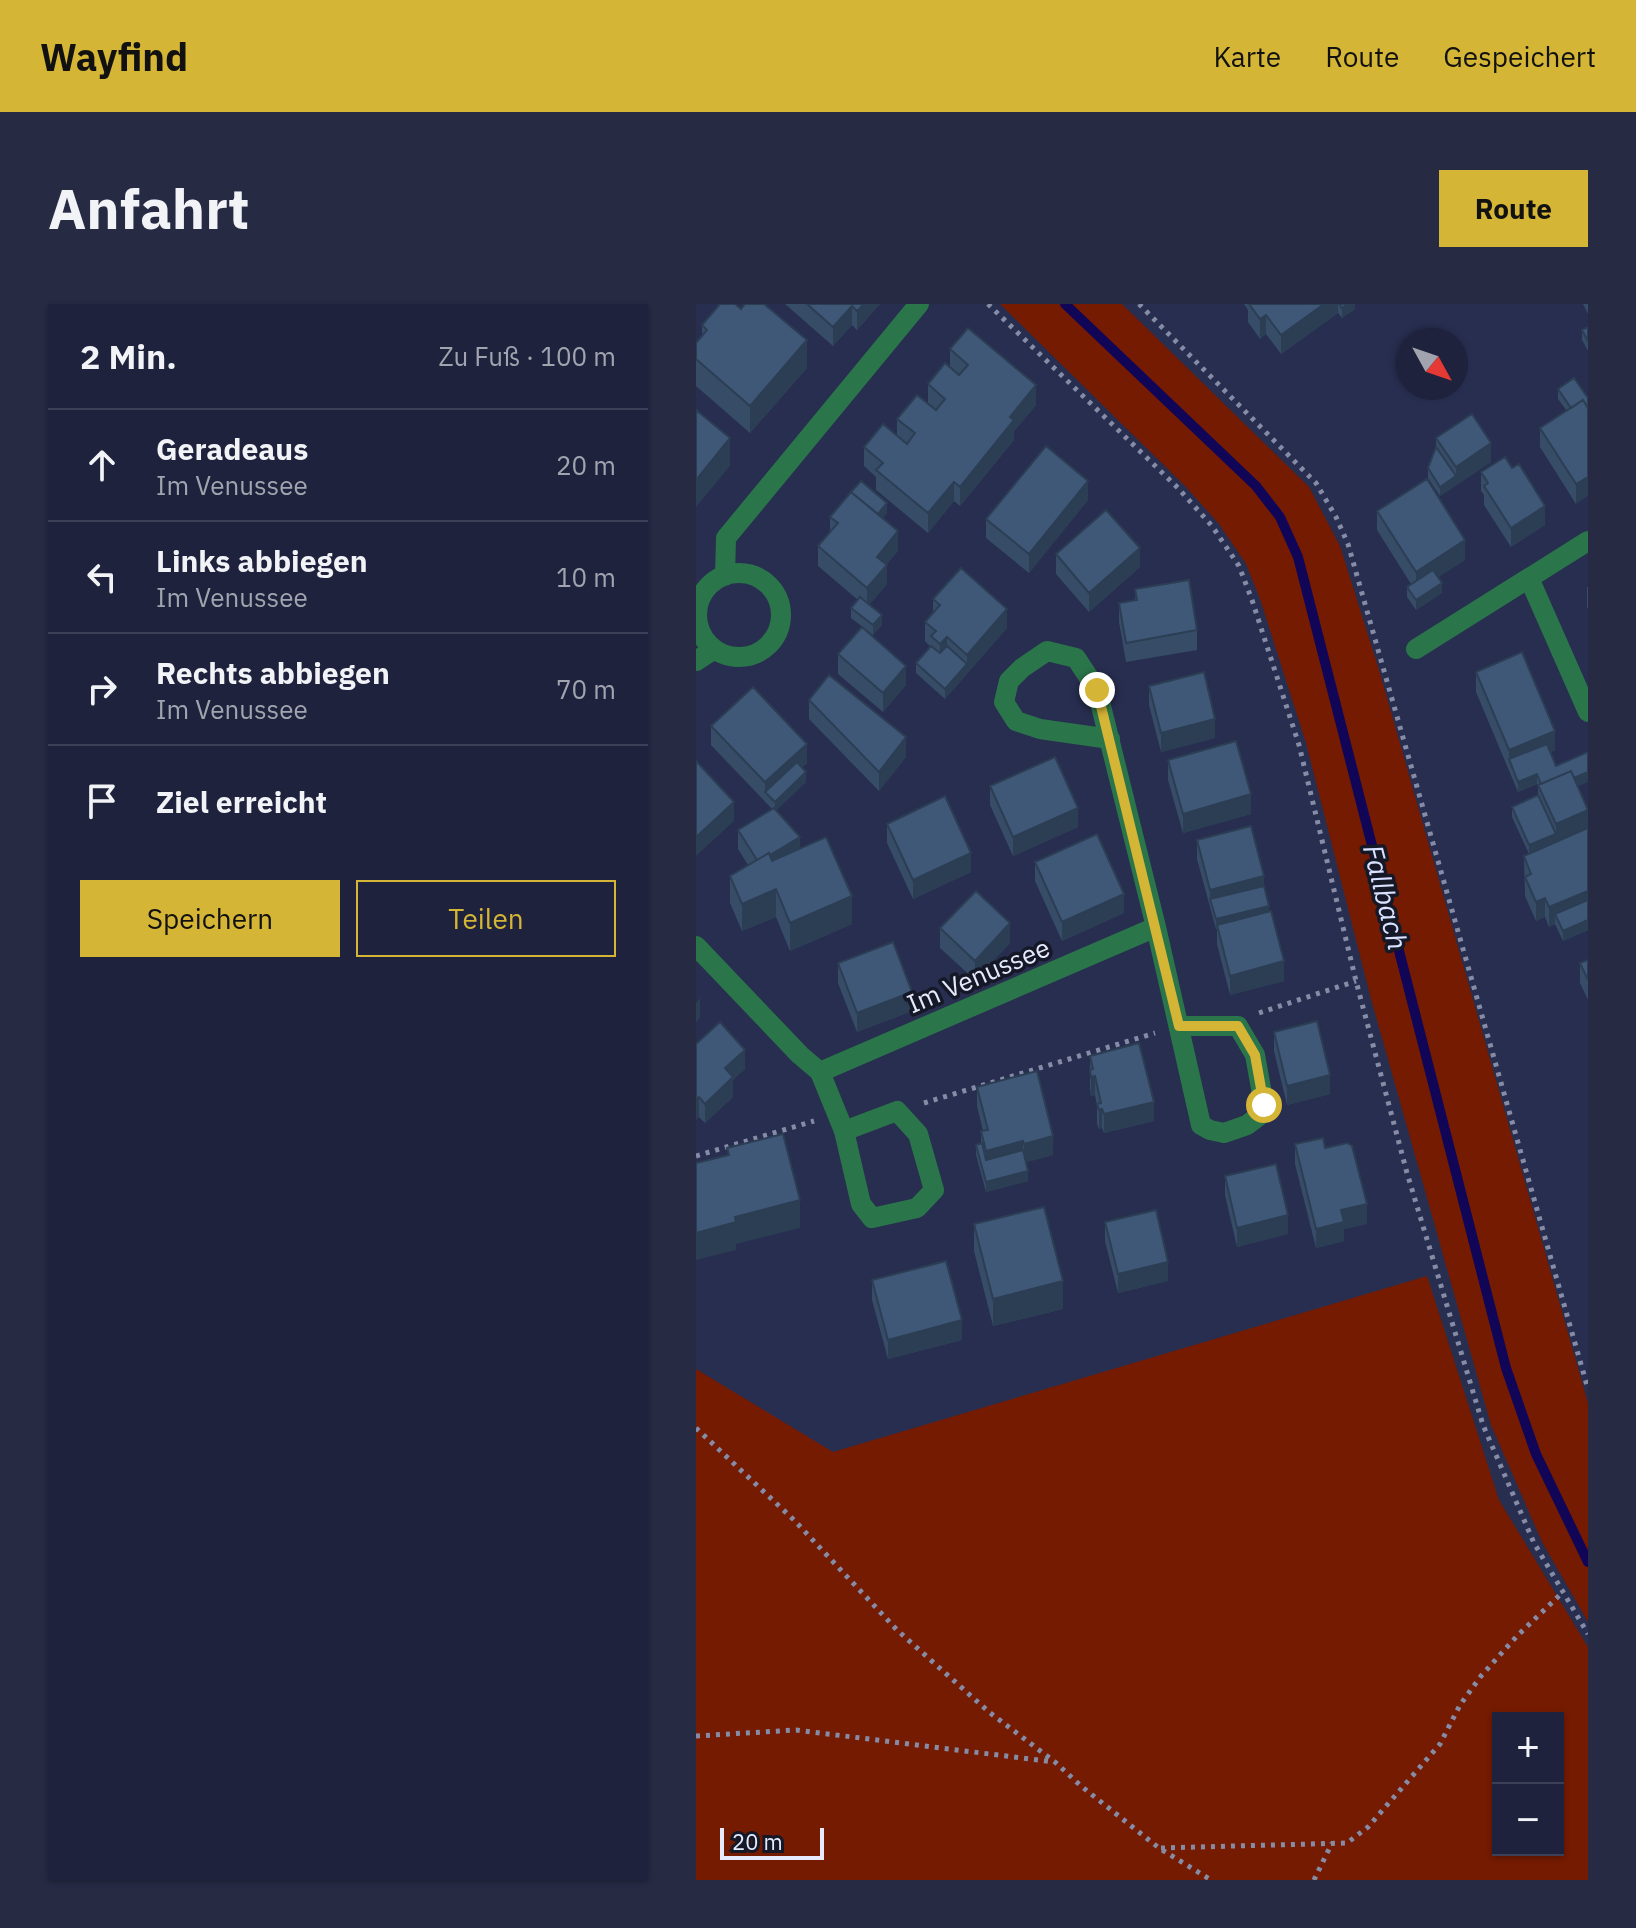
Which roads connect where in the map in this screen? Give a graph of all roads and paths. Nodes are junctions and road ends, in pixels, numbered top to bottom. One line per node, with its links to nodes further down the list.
1 (919, 304): 5 (street)
2 (988, 304): 13 (path)
3 (1139, 304): 20 (path)
4 (1588, 541): 6 (street)
5 (725, 576): 8 (street); 8 (street)
6 (1529, 578): 7 (street); 9 (street)
7 (1416, 649)
8 (705, 655)
9 (1588, 712)
10 (1110, 739): 10 (street); 11 (street)
11 (1156, 927): 14 (street); 16 (street, Im Venussee)
12 (696, 946): 16 (street)
13 (1356, 981): 15 (path); 22 (path)
14 (1179, 1026): 15 (street); 15 (street); 17 (path)
15 (1238, 1026)
16 (820, 1072): 18 (street)
17 (897, 1111): 18 (street); 18 (street)
18 (841, 1123): 19 (path)
19 (696, 1156)
20 (1588, 1389)
21 (696, 1428): 25 (path)
22 (1563, 1592): 23 (path); 26 (path)
23 (1588, 1634)
24 (696, 1736): 25 (path)
25 (1055, 1762): 27 (path)
26 (1332, 1843): 27 (path); 29 (path)
27 (1159, 1848): 28 (path)
28 (1211, 1880)
29 (1314, 1880)

